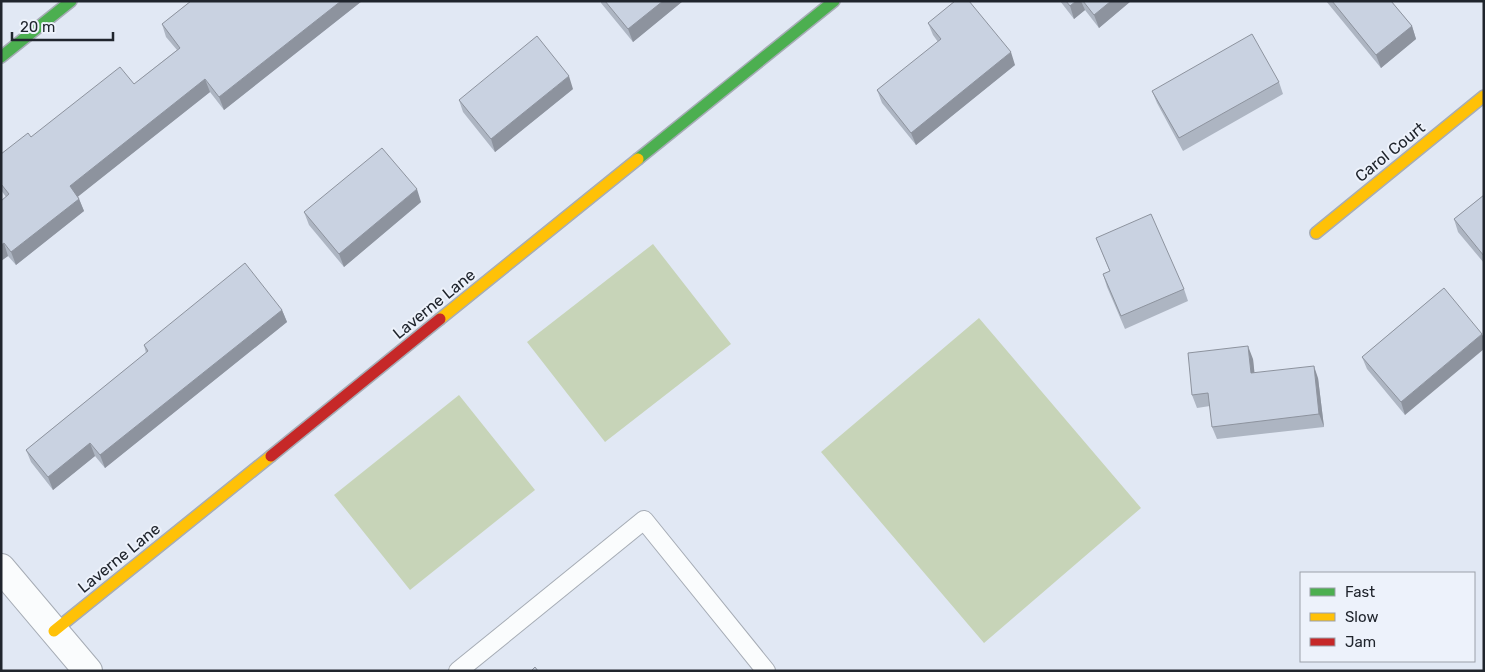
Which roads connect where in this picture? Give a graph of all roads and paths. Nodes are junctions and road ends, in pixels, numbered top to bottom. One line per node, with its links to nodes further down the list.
1 (71, 1): 3 (street)
2 (834, 1): 7 (street, Laverne Lane)
3 (1, 57)
4 (1484, 96): 5 (street, Carol Court)
5 (1316, 233)
6 (1, 568): 7 (street)
7 (54, 631): 8 (street)
8 (88, 671)
9 (458, 671): 10 (lane)
10 (766, 671)

